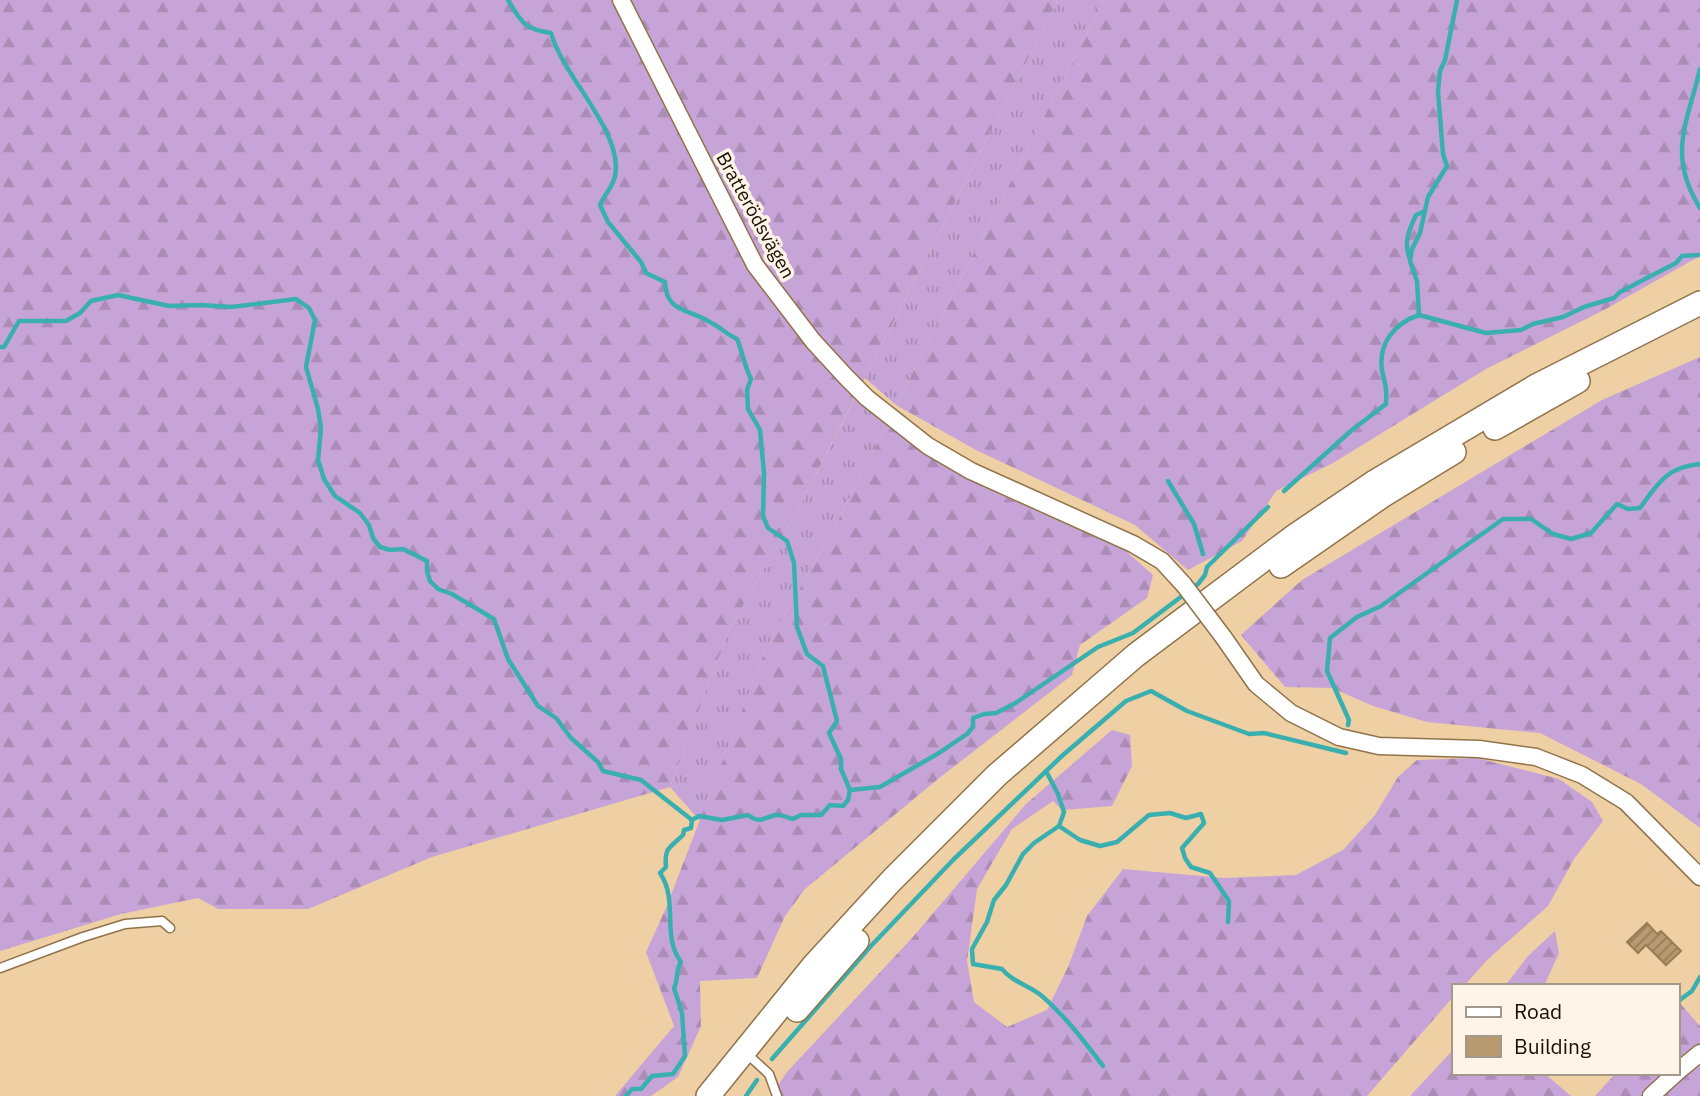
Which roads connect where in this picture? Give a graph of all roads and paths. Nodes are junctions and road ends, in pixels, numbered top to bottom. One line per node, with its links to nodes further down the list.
1 (621, 0): 4 (street, Bratterödsvägen, bridge)
2 (1700, 303): 8 (main road)
3 (1700, 319): 8 (main road)
4 (1700, 877)
5 (170, 928): 6 (lane)
6 (0, 968)
7 (1700, 1053): 9 (street)
8 (748, 1056): 11 (main road); 12 (main road); 13 (lane)
9 (1679, 1070)
10 (1673, 1075): 14 (street)
11 (708, 1096)
12 (726, 1096)
13 (777, 1096)
14 (1651, 1096)

